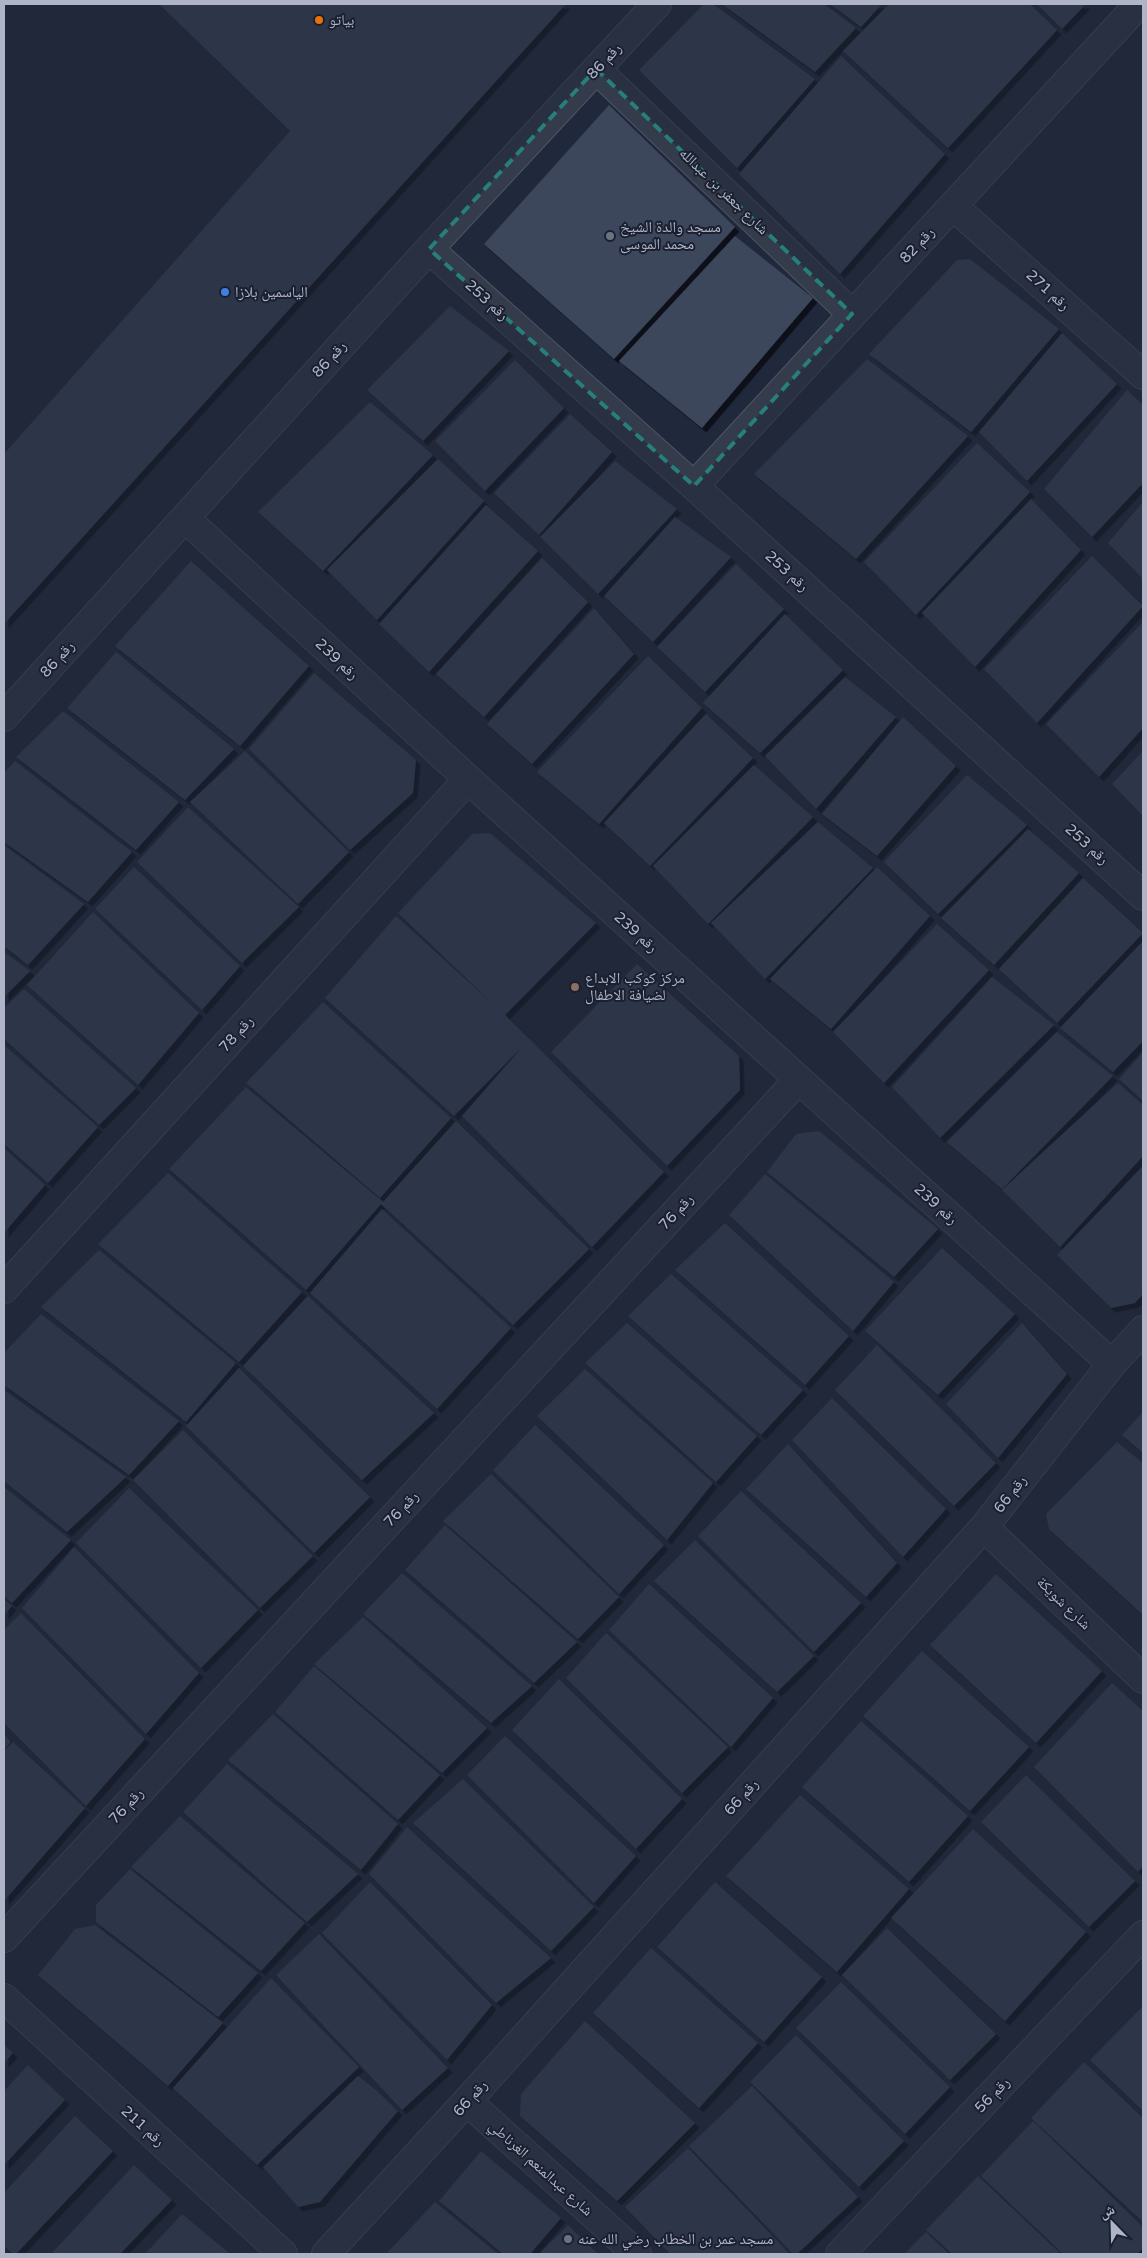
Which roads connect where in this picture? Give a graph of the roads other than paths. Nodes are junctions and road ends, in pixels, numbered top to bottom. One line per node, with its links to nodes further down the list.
1 (1139, 4): 4 (street, رقم 82)
2 (642, 9): 3 (street, رقم 86)
3 (596, 69): 5 (street, رقم 86); 6 (street, شارع جعفر بن عبدالله)
4 (953, 206): 6 (street, رقم 82); 7 (street, رقم 271)
5 (430, 249): 8 (street, رقم 253); 9 (street, رقم 86)
6 (852, 314): 8 (street, رقم 82)
7 (1143, 375)
8 (694, 486): 12 (street, رقم 253)
9 (185, 518): 10 (street, رقم 86); 11 (street, رقم 239)
10 (4, 717)
11 (468, 779): 13 (street, رقم 239); 14 (street, رقم 78)
12 (1143, 896)
13 (798, 1080): 16 (street, رقم 239); 19 (street, رقم 76)
14 (4, 1289)
15 (1143, 1330): 16 (street, رقم 66)
16 (1112, 1364): 17 (street, رقم 66)
17 (984, 1527): 18 (street, شارع شويكة); 22 (street, رقم 66)
18 (1143, 1678)
19 (4, 1938)
20 (1142, 1940): 26 (street, رقم 56)
21 (4, 1998): 23 (street, رقم 211)
22 (467, 2101): 24 (street, رقم 66); 25 (street, شارع عبدالمنعم الغرناطي)
23 (283, 2254)
24 (326, 2254)
25 (637, 2254)
26 (840, 2254)

